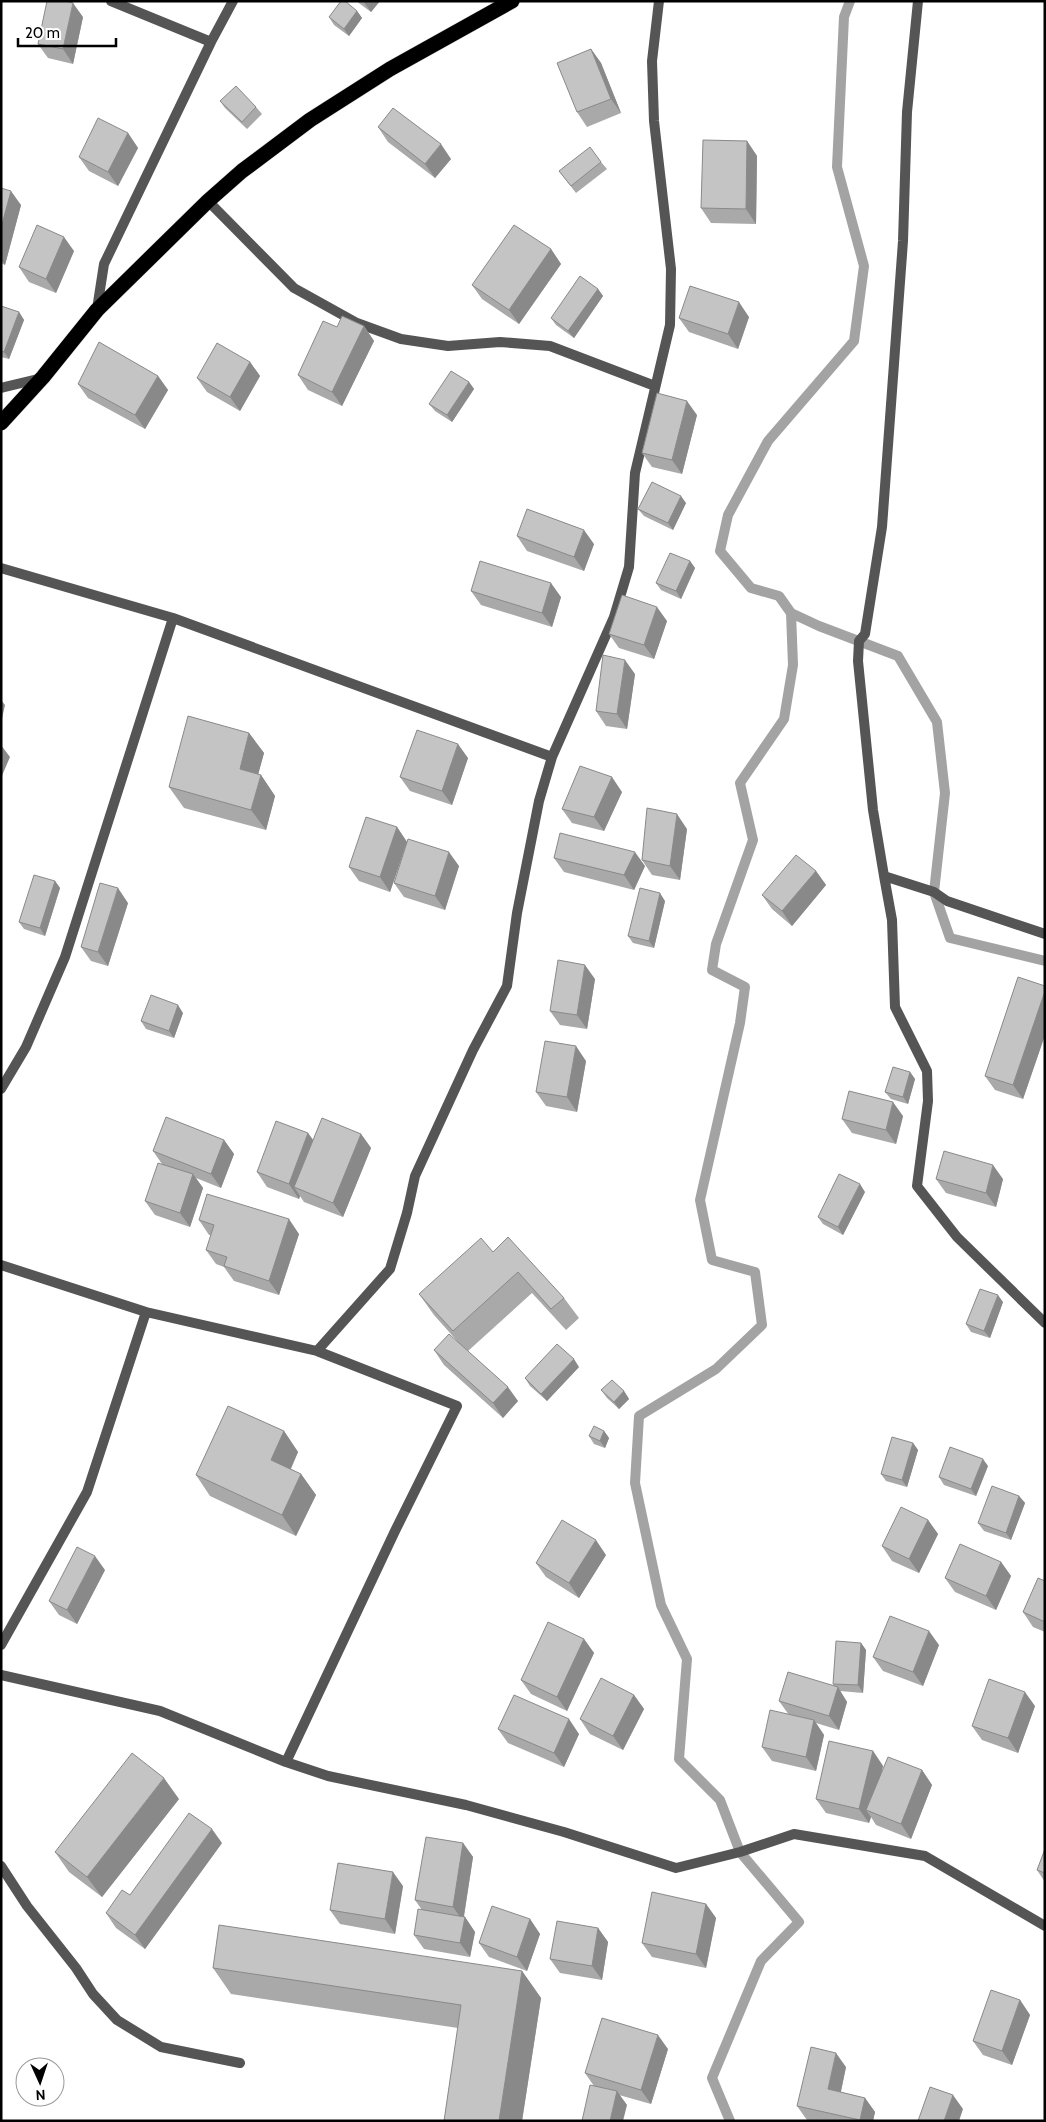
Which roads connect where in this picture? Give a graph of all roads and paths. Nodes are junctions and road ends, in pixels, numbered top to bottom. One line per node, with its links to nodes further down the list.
1 (111, 1): 6 (street)
2 (233, 1): 6 (street)
3 (512, 1): 7 (highway)
4 (659, 1): 10 (street)
5 (918, 1): 16 (street)
6 (210, 42): 8 (street)
7 (208, 201): 8 (highway); 10 (street)
8 (97, 310): 9 (highway)
9 (43, 378): 11 (street); 12 (highway)
10 (655, 386): 15 (street)
11 (1, 388)
12 (1, 423)
13 (1, 568): 14 (street)
14 (172, 618): 15 (street); 18 (street)
15 (552, 757): 22 (street)
16 (884, 876): 17 (street); 21 (street)
17 (1045, 934)
18 (1, 1089)
19 (1, 1265): 20 (street)
20 (146, 1312): 22 (street); 23 (street)
21 (1045, 1323)
22 (317, 1351): 25 (street)
23 (1, 1645)
24 (1, 1675): 25 (street)
25 (286, 1762): 27 (street)
26 (1, 1866): 28 (street)
27 (1045, 1926)
28 (240, 2063)

